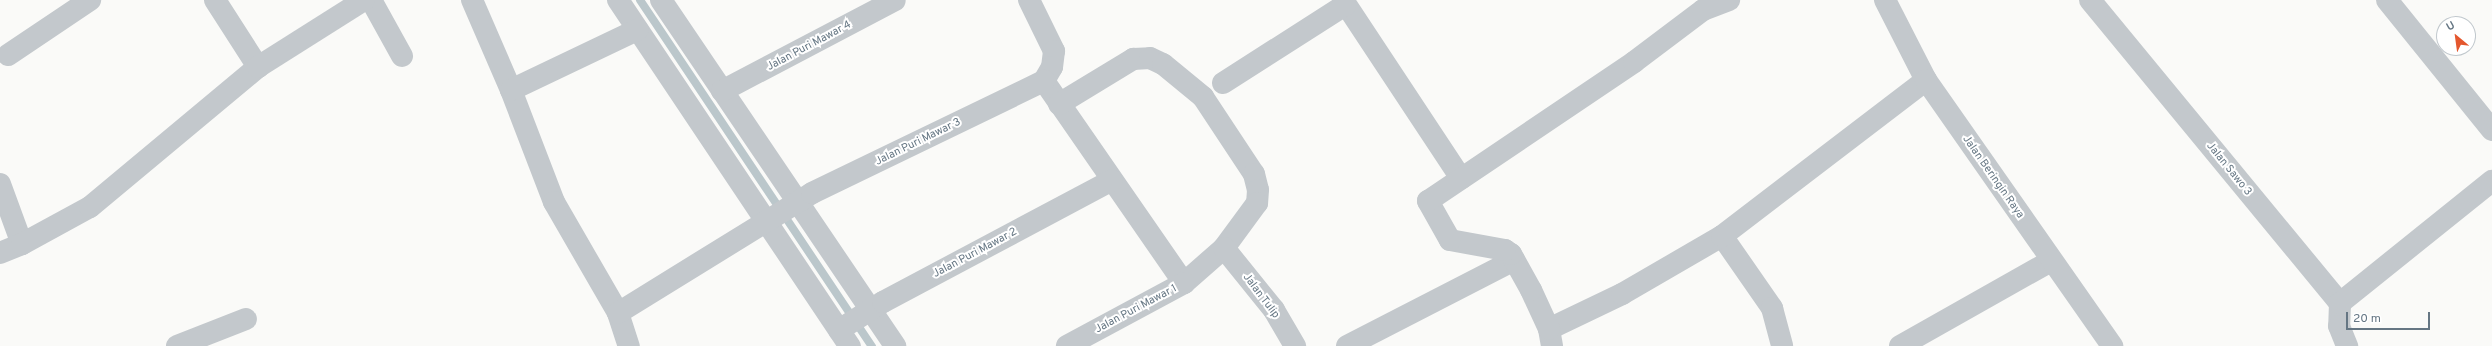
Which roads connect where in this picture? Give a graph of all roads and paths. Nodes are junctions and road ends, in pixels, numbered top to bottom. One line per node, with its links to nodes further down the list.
1 (90, 0): 16 (street)
2 (215, 0): 18 (street)
3 (364, 0): 18 (street)
4 (371, 0): 17 (street)
5 (472, 0): 22 (street)
6 (618, 0): 15 (street)
7 (662, 0): 23 (street)
8 (895, 0): 23 (street, Jalan Puri Mawar 4)
9 (1029, 0): 20 (street)
10 (1729, 0): 26 (street)
11 (1885, 0): 19 (street, Jalan Beringin Raya)
12 (2090, 0): 39 (street, Jalan Sawo 3)
13 (2387, 0): 25 (street)
14 (1344, 2): 21 (street); 26 (street)
15 (637, 30): 22 (street); 31 (street)
16 (8, 55)
17 (402, 56)
18 (258, 67): 33 (street)
19 (1926, 80): 32 (street); 37 (street, Jalan Beringin Raya)
20 (1044, 81): 24 (street); 30 (street, Jalan Puri Mawar 3)
21 (1223, 83)
22 (511, 90): 41 (street)
23 (722, 91): 30 (street)
24 (1059, 104): 27 (street); 34 (street, Jalan Puri Mawar 1)
25 (2492, 130)
26 (1461, 178): 36 (street)
27 (1112, 180): 38 (street); 40 (street, Jalan Puri Mawar 2)
28 (2492, 181): 39 (street)
29 (0, 184): 33 (street)
30 (795, 204): 31 (street, Jalan Puri Mawar 3); 40 (street)
31 (770, 220): 41 (street, Jalan Puri Mawar 3); 43 (street)
32 (1722, 236): 44 (street); 51 (street)
33 (22, 244): 35 (street)
34 (1224, 248): 38 (street, Jalan Puri Mawar 1); 49 (street, Jalan Tulip)
35 (0, 253)
36 (1514, 260): 44 (street); 50 (street)
37 (2051, 261): 52 (street); 53 (street, Jalan Beringin Raya)
38 (1184, 283): 48 (street, Jalan Puri Mawar 1)
39 (2340, 303): 54 (street)
40 (868, 311): 43 (street, Jalan Puri Mawar 2); 47 (street)
41 (618, 313): 46 (street)
42 (246, 320): 45 (street)
43 (845, 334)
44 (1550, 338)
45 (177, 346)
46 (629, 346)
47 (895, 346)
48 (1067, 346)
49 (1294, 346)
50 (1347, 346)
51 (1782, 346)
52 (1900, 346)
53 (2112, 346)
54 (2347, 346)

